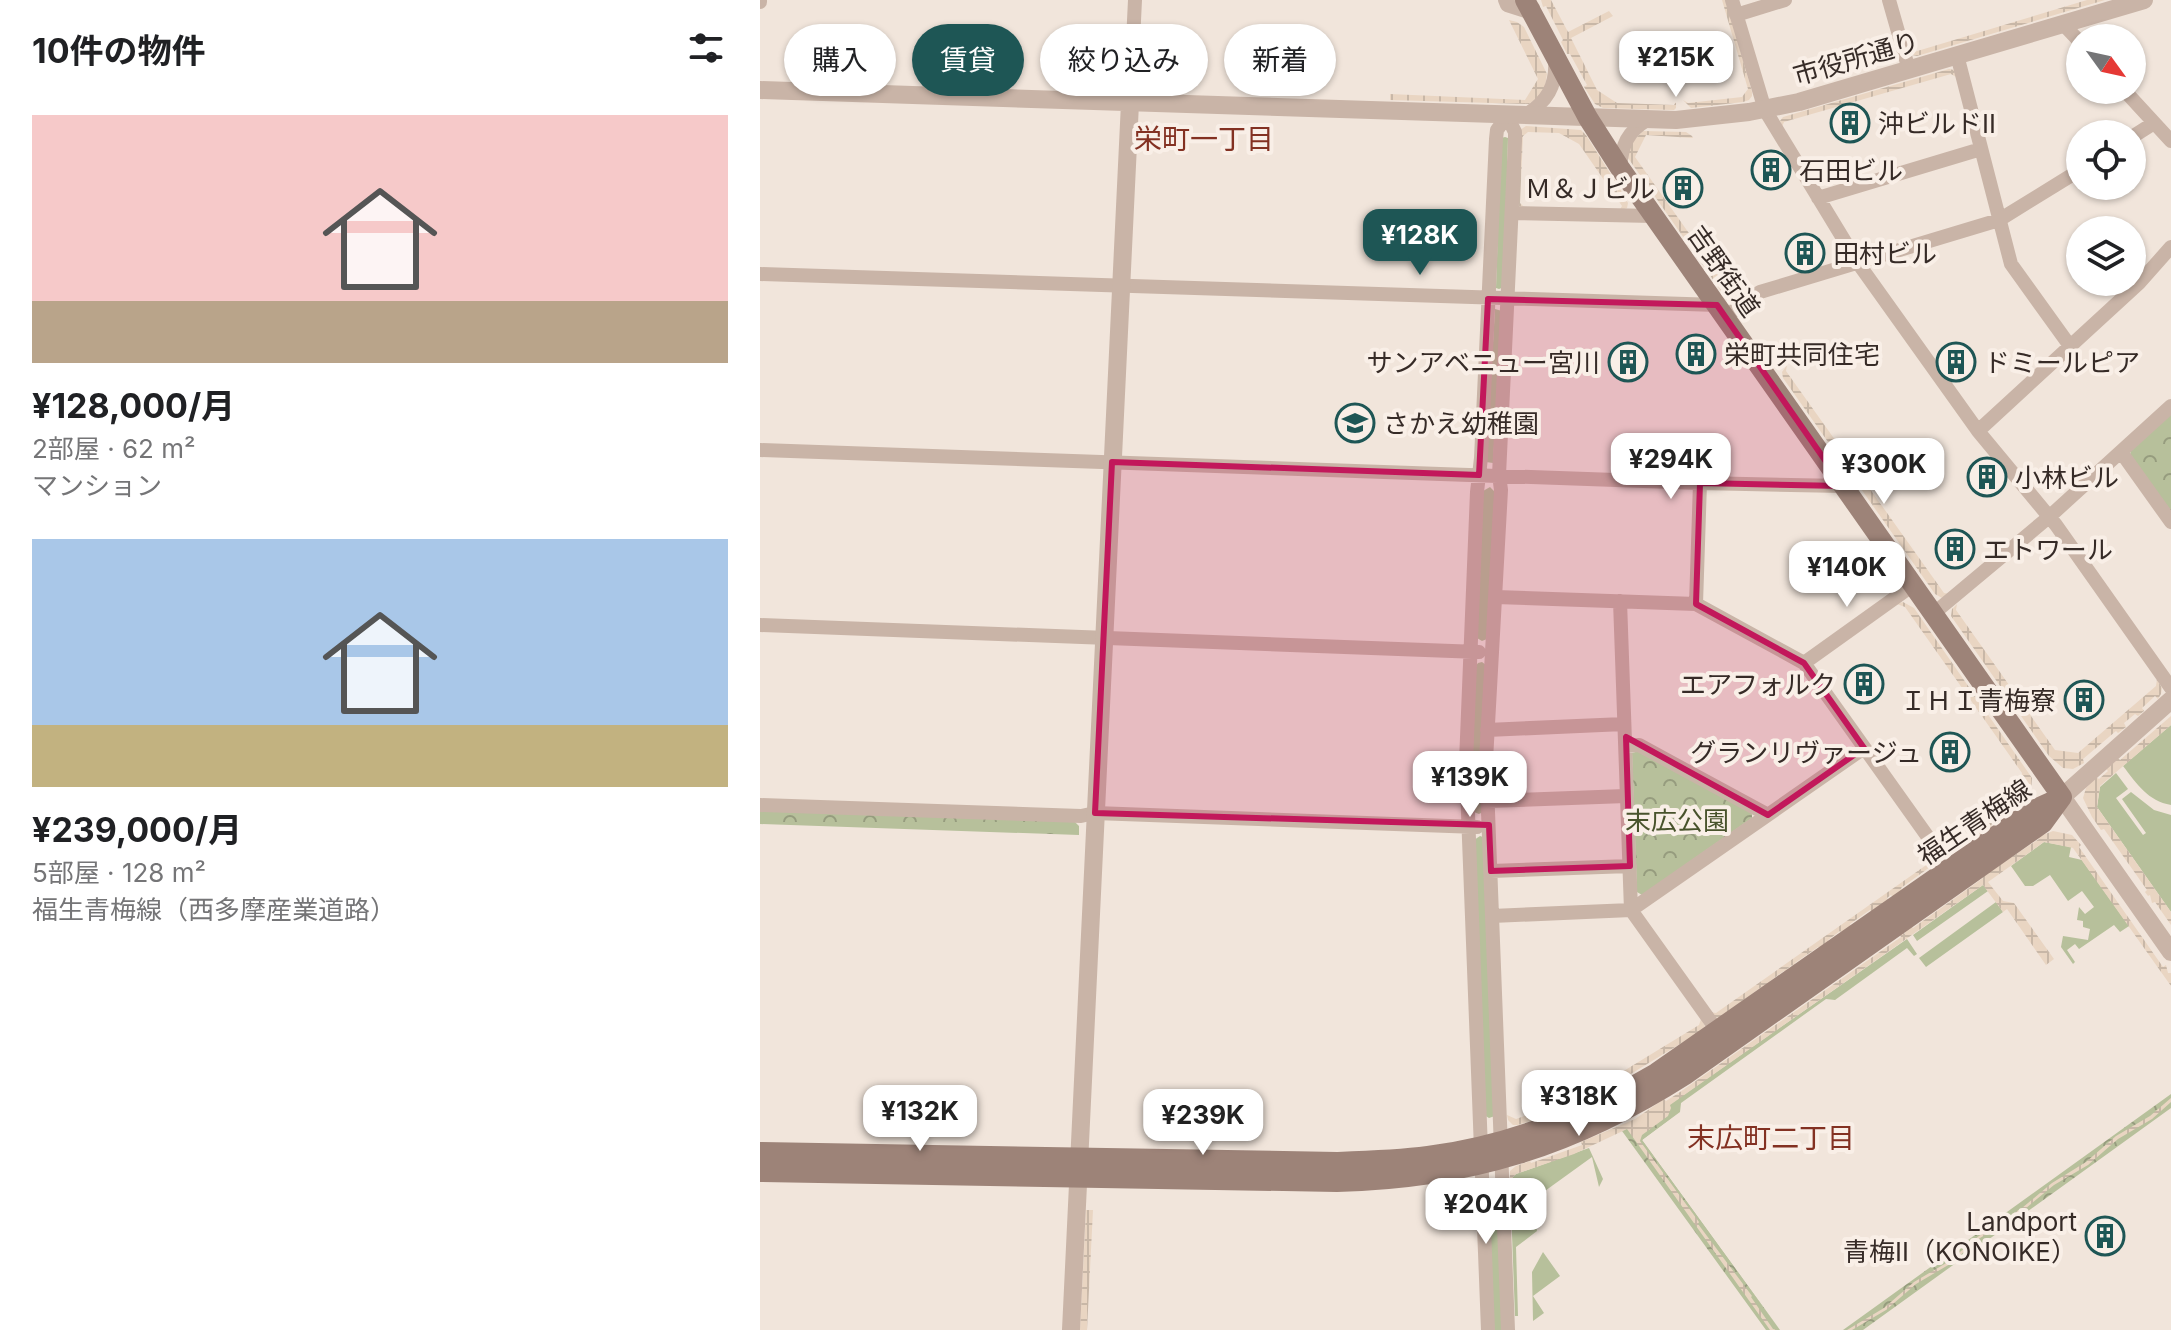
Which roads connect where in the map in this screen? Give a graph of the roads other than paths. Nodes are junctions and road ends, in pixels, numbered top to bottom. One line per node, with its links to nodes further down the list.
1 (1135, 0): 14 (street)
2 (1505, 0): 6 (street)
3 (1785, 0): 7 (street)
4 (1889, 0): 12 (street)
5 (2144, 0): 8 (street, 市役所通り)
6 (1531, 4): 11 (main road, 吉野街道)
7 (1734, 7): 16 (street)
8 (2063, 24): 9 (street); 10 (street, 市役所通り)
9 (2066, 27)
10 (1957, 55): 12 (street, 市役所通り); 23 (street)
11 (1555, 59): 17 (street); 18 (main road, 吉野街道)
12 (1909, 70): 16 (street, 市役所通り)
13 (760, 90): 14 (street, 市役所通り)
14 (1130, 103): 17 (street, 市役所通り); 33 (street)
15 (2137, 104): 20 (street)
16 (1765, 110): 19 (street, 市役所通り); 26 (street)
17 (1515, 116): 18 (street, 市役所通り); 27 (street); 34 (street)
18 (1588, 118): 19 (street, 市役所通り); 24 (main road, 吉野街道)
19 (1647, 120): 24 (street)
20 (2154, 123): 21 (street); 22 (street)
21 (2146, 128)
22 (2171, 141)
23 (1981, 149): 26 (street); 29 (street)
24 (1620, 168): 28 (main road, 吉野街道)
25 (2066, 179): 29 (street)
26 (1818, 198): 31 (street)
27 (1512, 213): 28 (street); 35 (street)
28 (1653, 216): 36 (main road, 吉野街道)
29 (1999, 220): 31 (street); 37 (street)
30 (2171, 247): 37 (street)
31 (1858, 263): 36 (street); 39 (street)
32 (760, 274): 33 (street)
33 (1121, 286): 34 (street); 42 (street)
34 (1488, 299): 35 (street); 43 (street)
35 (1508, 300): 36 (street); 44 (street)
36 (1721, 311): 46 (main road, 吉野街道)
37 (2070, 346): 39 (street)
38 (2171, 406): 41 (street)
39 (1978, 431): 47 (street)
40 (760, 450): 42 (street)
41 (2121, 452): 47 (street); 48 (street)
42 (1112, 462): 43 (street); 55 (street)
43 (1479, 475): 44 (street); 56 (street)
44 (1499, 475): 45 (street); 50 (street)
45 (1700, 483): 46 (street); 52 (street)
46 (1843, 486): 49 (main road, 吉野街道)
47 (2049, 517): 53 (street); 59 (street)
48 (2171, 522)
49 (1913, 585): 53 (main road, 吉野街道); 58 (street)
50 (1496, 597): 51 (street); 57 (street)
51 (1620, 601): 52 (street); 61 (street)
52 (1696, 604): 58 (street)
53 (1933, 614): 66 (main road, 吉野街道)
54 (760, 625): 55 (street)
55 (1104, 638): 56 (street); 69 (street)
56 (1470, 652): 57 (street); 72 (street)
57 (1491, 652): 62 (street)
58 (1804, 663): 64 (street)
59 (2171, 688)
60 (2171, 700): 66 (street)
61 (1624, 724): 62 (street); 63 (street)
62 (1487, 730): 67 (street)
63 (1626, 746): 65 (street); 70 (street)
64 (1864, 748): 70 (street); 75 (street)
65 (1626, 796): 67 (street); 73 (street)
66 (2062, 797): 75 (main road, 福生青梅線); 78 (street)
67 (1488, 801): 71 (street)
68 (760, 805): 69 (street)
69 (1095, 813): 72 (street); 84 (street)
70 (1768, 815): 76 (street)
71 (1489, 825): 72 (street); 74 (street)
72 (1469, 828): 82 (street)
73 (1630, 866): 74 (street); 76 (street)
74 (1491, 871): 77 (street)
75 (1955, 875): 79 (main road, 福生青梅線)
76 (1631, 910): 77 (street); 80 (street)
77 (1492, 916): 82 (street)
78 (2171, 952)
79 (1838, 957): 80 (main road); 80 (main road)
80 (1722, 1039): 82 (main road)
81 (760, 1152): 83 (main road)
82 (1491, 1153): 84 (main road); 87 (street); 88 (street)
83 (892, 1164): 84 (main road); 85 (main road)
84 (1079, 1168): 86 (street)
85 (760, 1172)
86 (1071, 1330)
87 (1488, 1330)
88 (1508, 1330)

